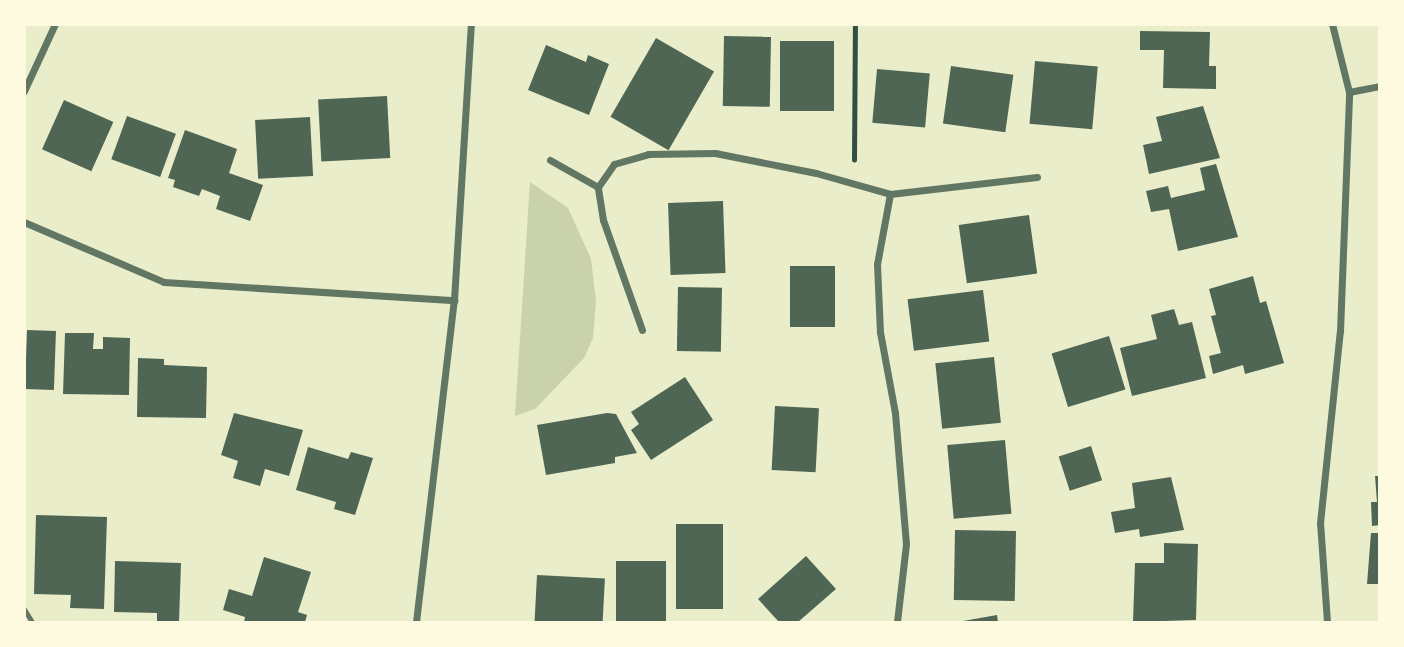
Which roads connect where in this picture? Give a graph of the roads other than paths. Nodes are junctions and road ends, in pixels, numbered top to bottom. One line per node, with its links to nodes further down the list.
1 (55, 24): 5 (street)
2 (471, 24): 12 (street)
3 (1332, 24): 6 (street)
4 (1380, 86): 6 (street)
5 (24, 90)
6 (1349, 92): 18 (street)
7 (550, 160): 9 (street)
8 (1037, 177): 10 (street)
9 (598, 187): 10 (street); 13 (street)
10 (890, 194): 17 (street)
11 (24, 222): 12 (street)
12 (454, 300): 16 (street)
13 (642, 330)
14 (24, 609): 15 (lane)
15 (32, 622)
16 (416, 622)
17 (897, 622)
18 (1326, 622)

